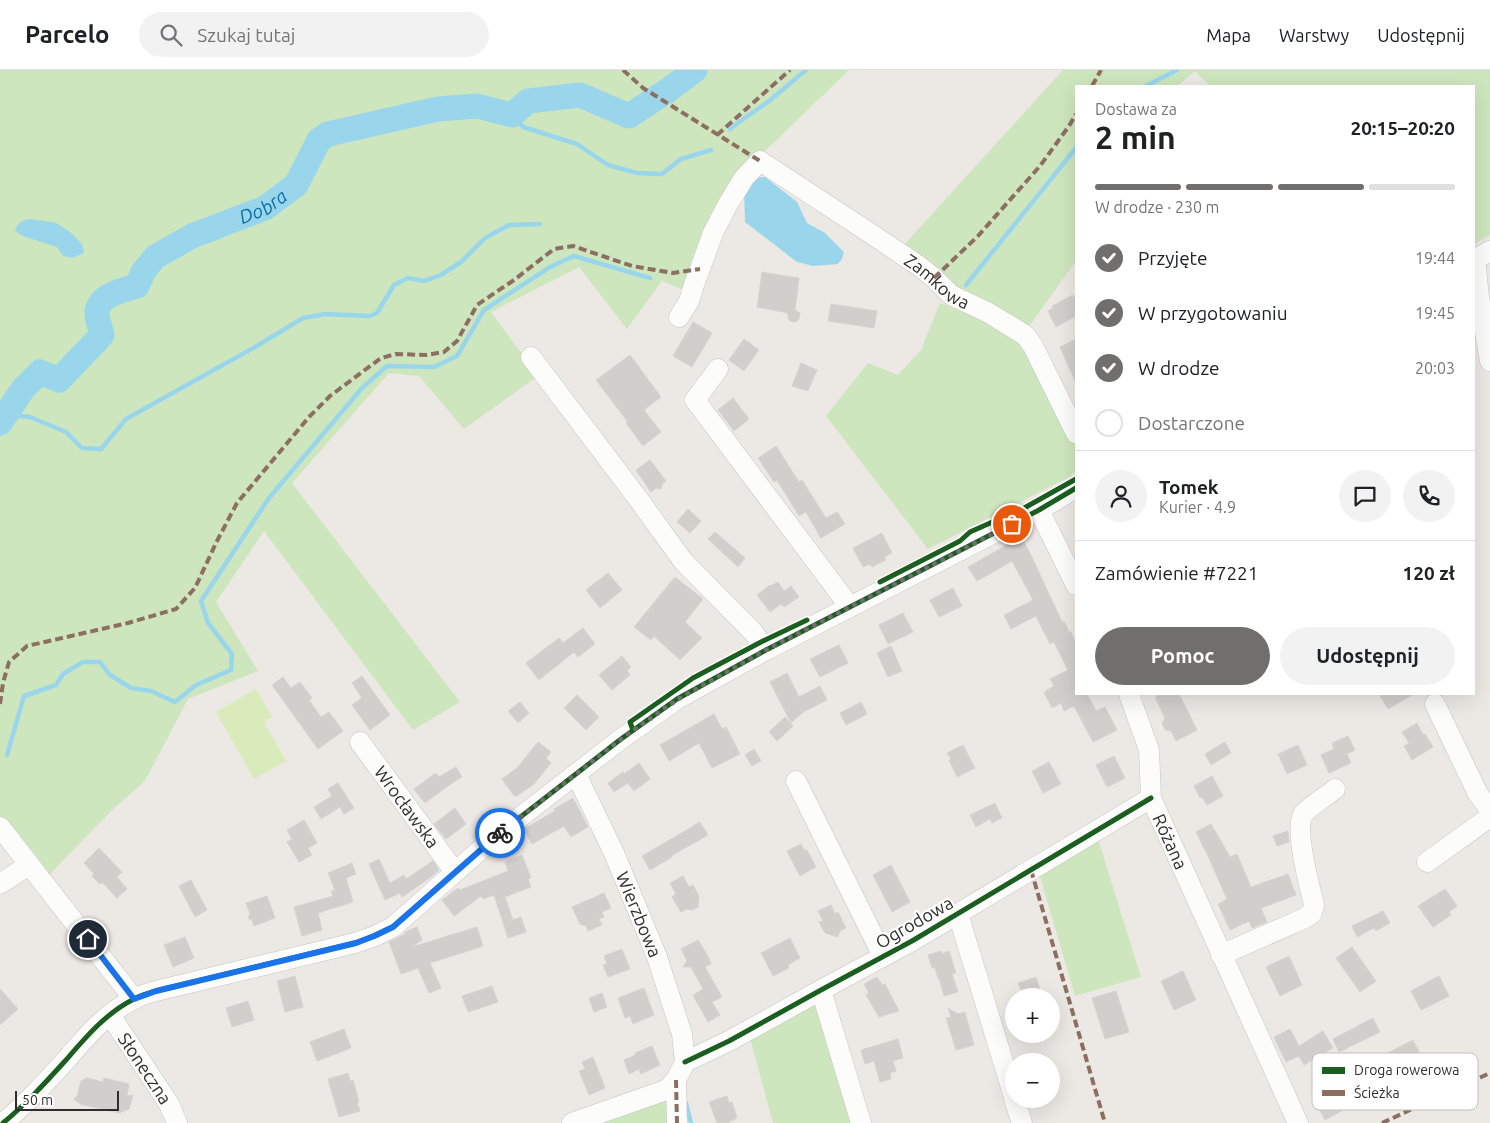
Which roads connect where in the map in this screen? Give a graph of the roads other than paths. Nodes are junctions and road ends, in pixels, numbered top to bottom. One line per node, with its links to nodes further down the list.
1 (1479, 257): 4 (street)
2 (679, 317): 6 (street, Zamkowa)
3 (531, 357): 11 (street)
4 (1490, 361)
5 (718, 369): 10 (street)
6 (1075, 431)
7 (1075, 489): 8 (street)
8 (1040, 510): 9 (street); 10 (street)
9 (1075, 583)
10 (850, 607): 11 (street)
11 (766, 650): 15 (street)
12 (1129, 695): 18 (street, Różana)
13 (1435, 704): 19 (street)
14 (360, 742): 24 (street, Wrocławska)
15 (576, 774): 24 (street); 32 (street, Wierzbowa)
16 (796, 781): 28 (street)
17 (1335, 789): 27 (street)
18 (1151, 798): 26 (street, Ogrodowa); 27 (street, Różana)
19 (1490, 810)
20 (1490, 817): 22 (street)
21 (0, 827): 23 (street)
22 (1427, 862)
23 (30, 865): 25 (street); 30 (street)
24 (455, 872): 30 (street)
25 (0, 884)
26 (958, 914): 28 (street, Ogrodowa); 33 (street)
27 (1221, 954): 42 (street, Różana)
28 (883, 956): 29 (street, Ogrodowa)
29 (821, 990): 32 (street, Ogrodowa); 40 (street)
30 (134, 999): 31 (street)
31 (110, 1014): 36 (street); 37 (street, Słoneczna)
32 (685, 1062): 34 (street)
33 (1005, 1068)
34 (676, 1080): 38 (street); 39 (street)
35 (1017, 1108): 41 (street)
36 (3, 1123)
37 (177, 1123)
38 (572, 1123)
39 (677, 1123)
40 (861, 1123)
41 (1022, 1123)
42 (1298, 1123)

